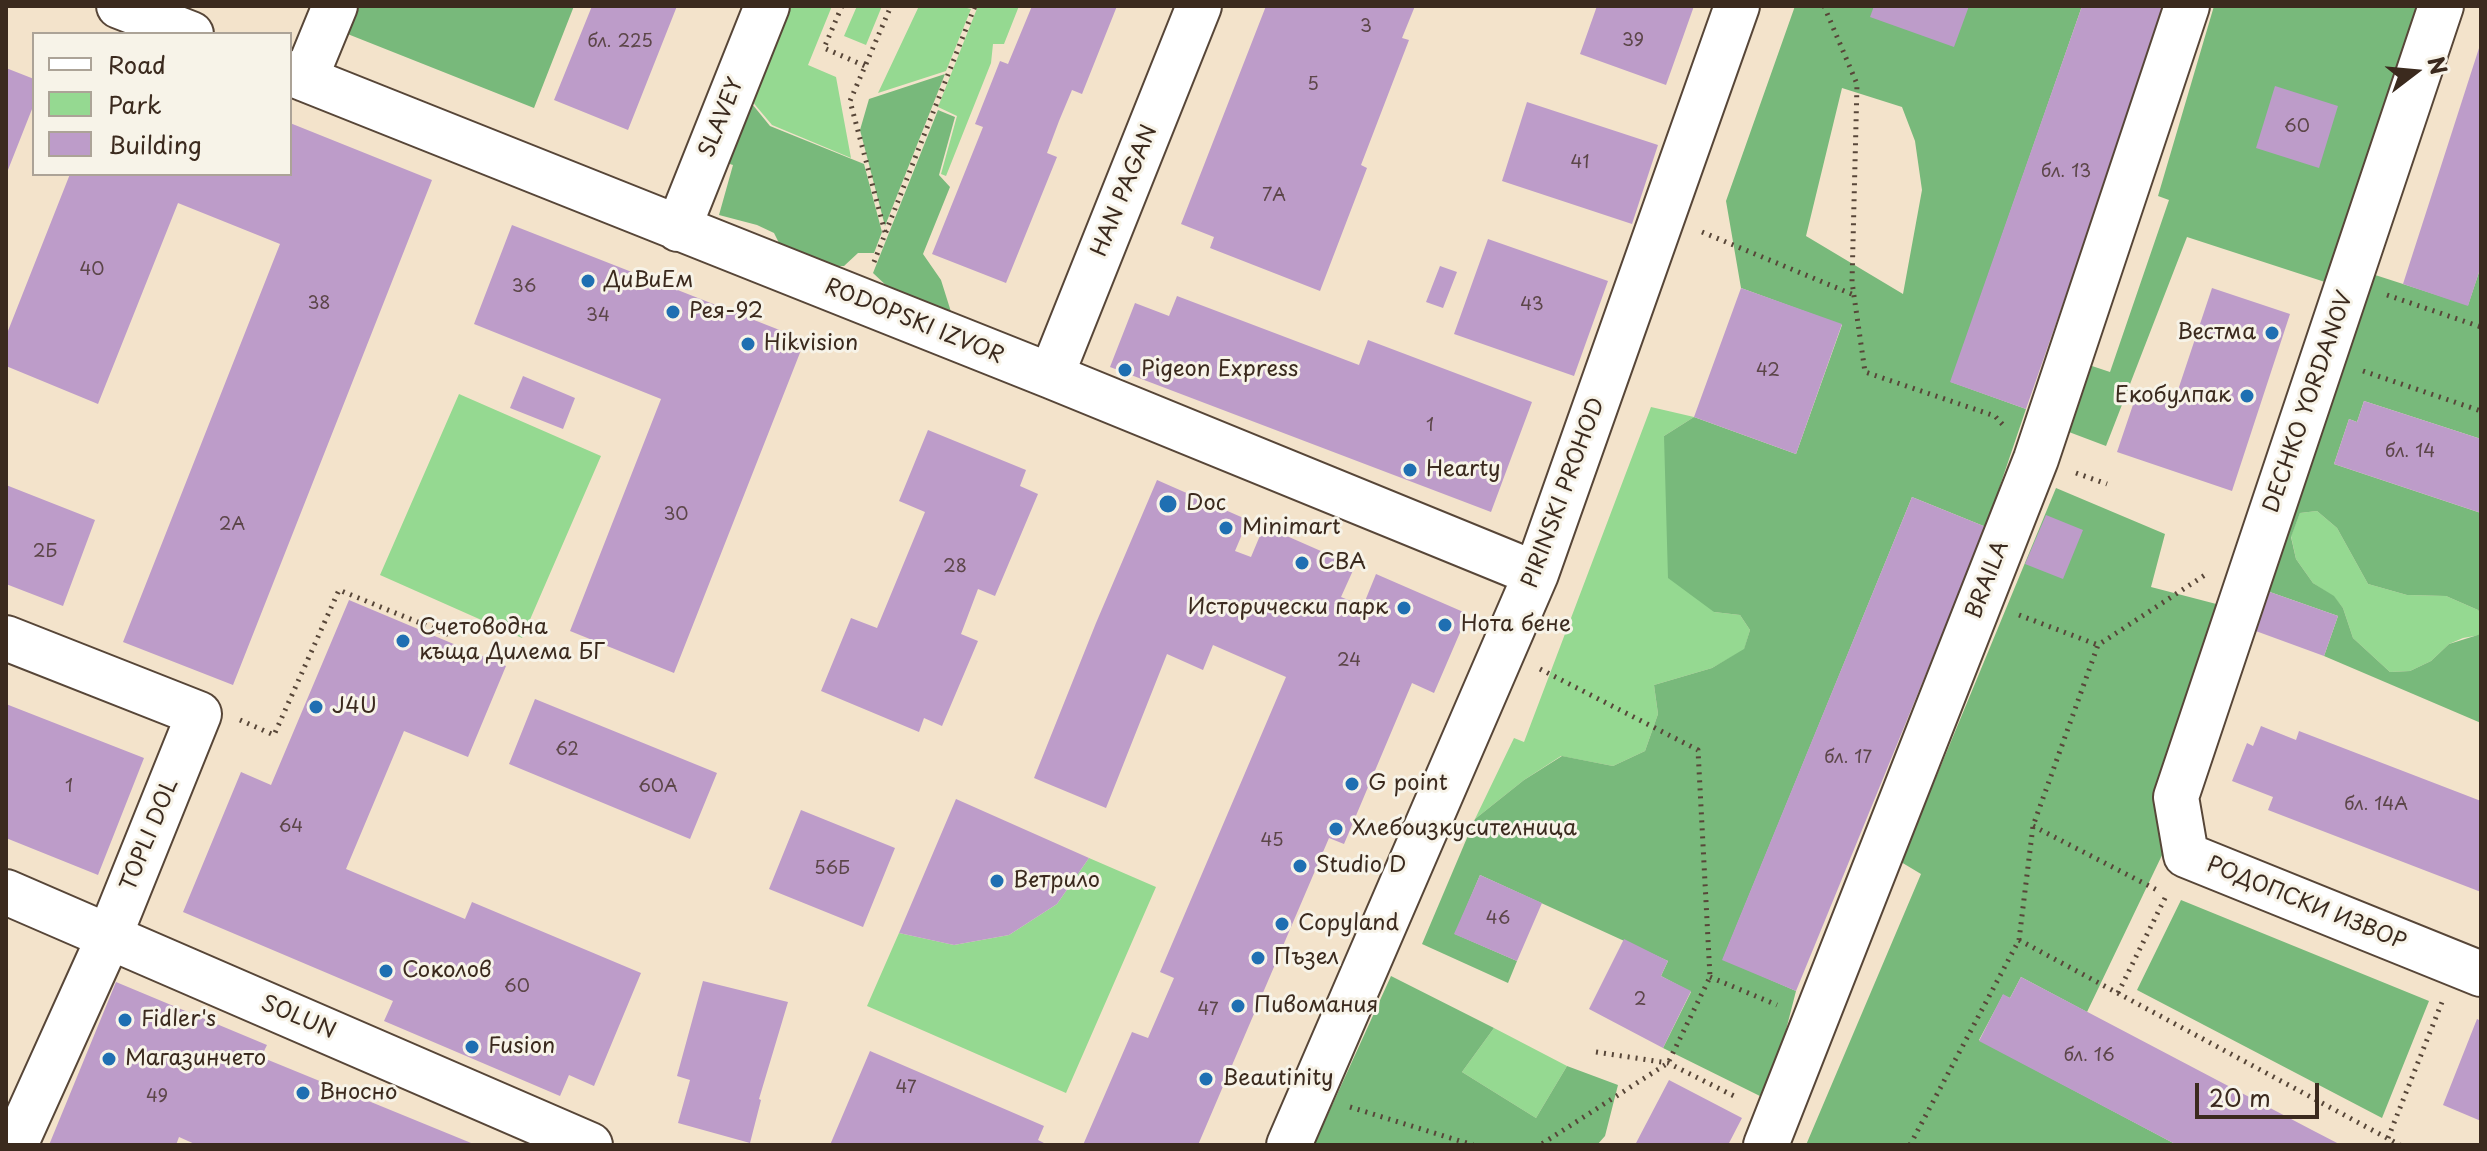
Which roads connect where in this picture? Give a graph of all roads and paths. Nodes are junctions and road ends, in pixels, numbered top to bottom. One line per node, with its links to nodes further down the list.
1 (119, 6): 12 (street)
2 (335, 6): 14 (street)
3 (767, 6): 16 (street, SLAVEY)
4 (842, 6): 13 (path)
5 (891, 6): 13 (path)
6 (975, 6): 17 (path)
7 (1199, 6): 23 (street, HAN PAGAN)
8 (1737, 6): 15 (street, PIRINSKI PROHOD)
9 (1824, 6): 19 (path)
10 (2187, 6): 25 (street, BRAILA)
11 (2441, 6): 18 (street, DECHKO YORDANOV)
12 (186, 32)
13 (865, 66): 17 (path)
14 (298, 76): 16 (street, RODOPSKI IZVOR)
15 (1664, 216): 19 (path); 27 (street, PIRINSKI PROHOD)
16 (678, 229): 20 (street, RODOPSKI IZVOR)
17 (886, 233): 20 (path)
18 (2349, 283): 21 (path); 22 (street, DECHKO YORDANOV)
19 (1854, 295): 25 (path)
20 (859, 300): 23 (street, RODOPSKI IZVOR)
21 (2481, 327)
22 (2324, 358): 24 (path); 26 (street, DECHKO YORDANOV)
23 (1051, 376): 27 (street, RODOPSKI IZVOR)
24 (2481, 409)
25 (2036, 459): 28 (street, BRAILA)
26 (2263, 537): 31 (path); 34 (street, DECHKO YORDANOV)
27 (1536, 574): 32 (street, PIRINSKI PROHOD)
28 (1980, 601): 31 (path); 43 (street, BRAILA)
29 (452, 636): 33 (path)
30 (6, 638): 37 (street, TOPLI DOL)
31 (2098, 645): 35 (path)
32 (1503, 650): 40 (path); 46 (street, PIRINSKI PROHOD)
33 (236, 719)
34 (2176, 797): 39 (street, РОДОПСКИ ИЗВОР)
35 (2033, 826): 38 (path); 41 (path)
36 (6, 892): 37 (street, SOLUN)
37 (109, 937): 49 (street, TOPLI DOL); 50 (street, SOLUN)
38 (2019, 940): 41 (path); 54 (path)
39 (2481, 974)
40 (1710, 977): 43 (path); 45 (path)
41 (2118, 993): 48 (path)
42 (2440, 1007): 48 (path)
43 (1815, 1020): 47 (street, BRAILA)
44 (1596, 1052): 45 (path)
45 (1668, 1063): 47 (path); 53 (path)
46 (1310, 1095): 51 (street, PIRINSKI PROHOD); 52 (path)
47 (1772, 1132)
48 (2388, 1138): 55 (path)
49 (15, 1145)
50 (590, 1145)
51 (1289, 1145)
52 (1473, 1145)
53 (1540, 1145)
54 (1910, 1145)
55 (2400, 1145)

